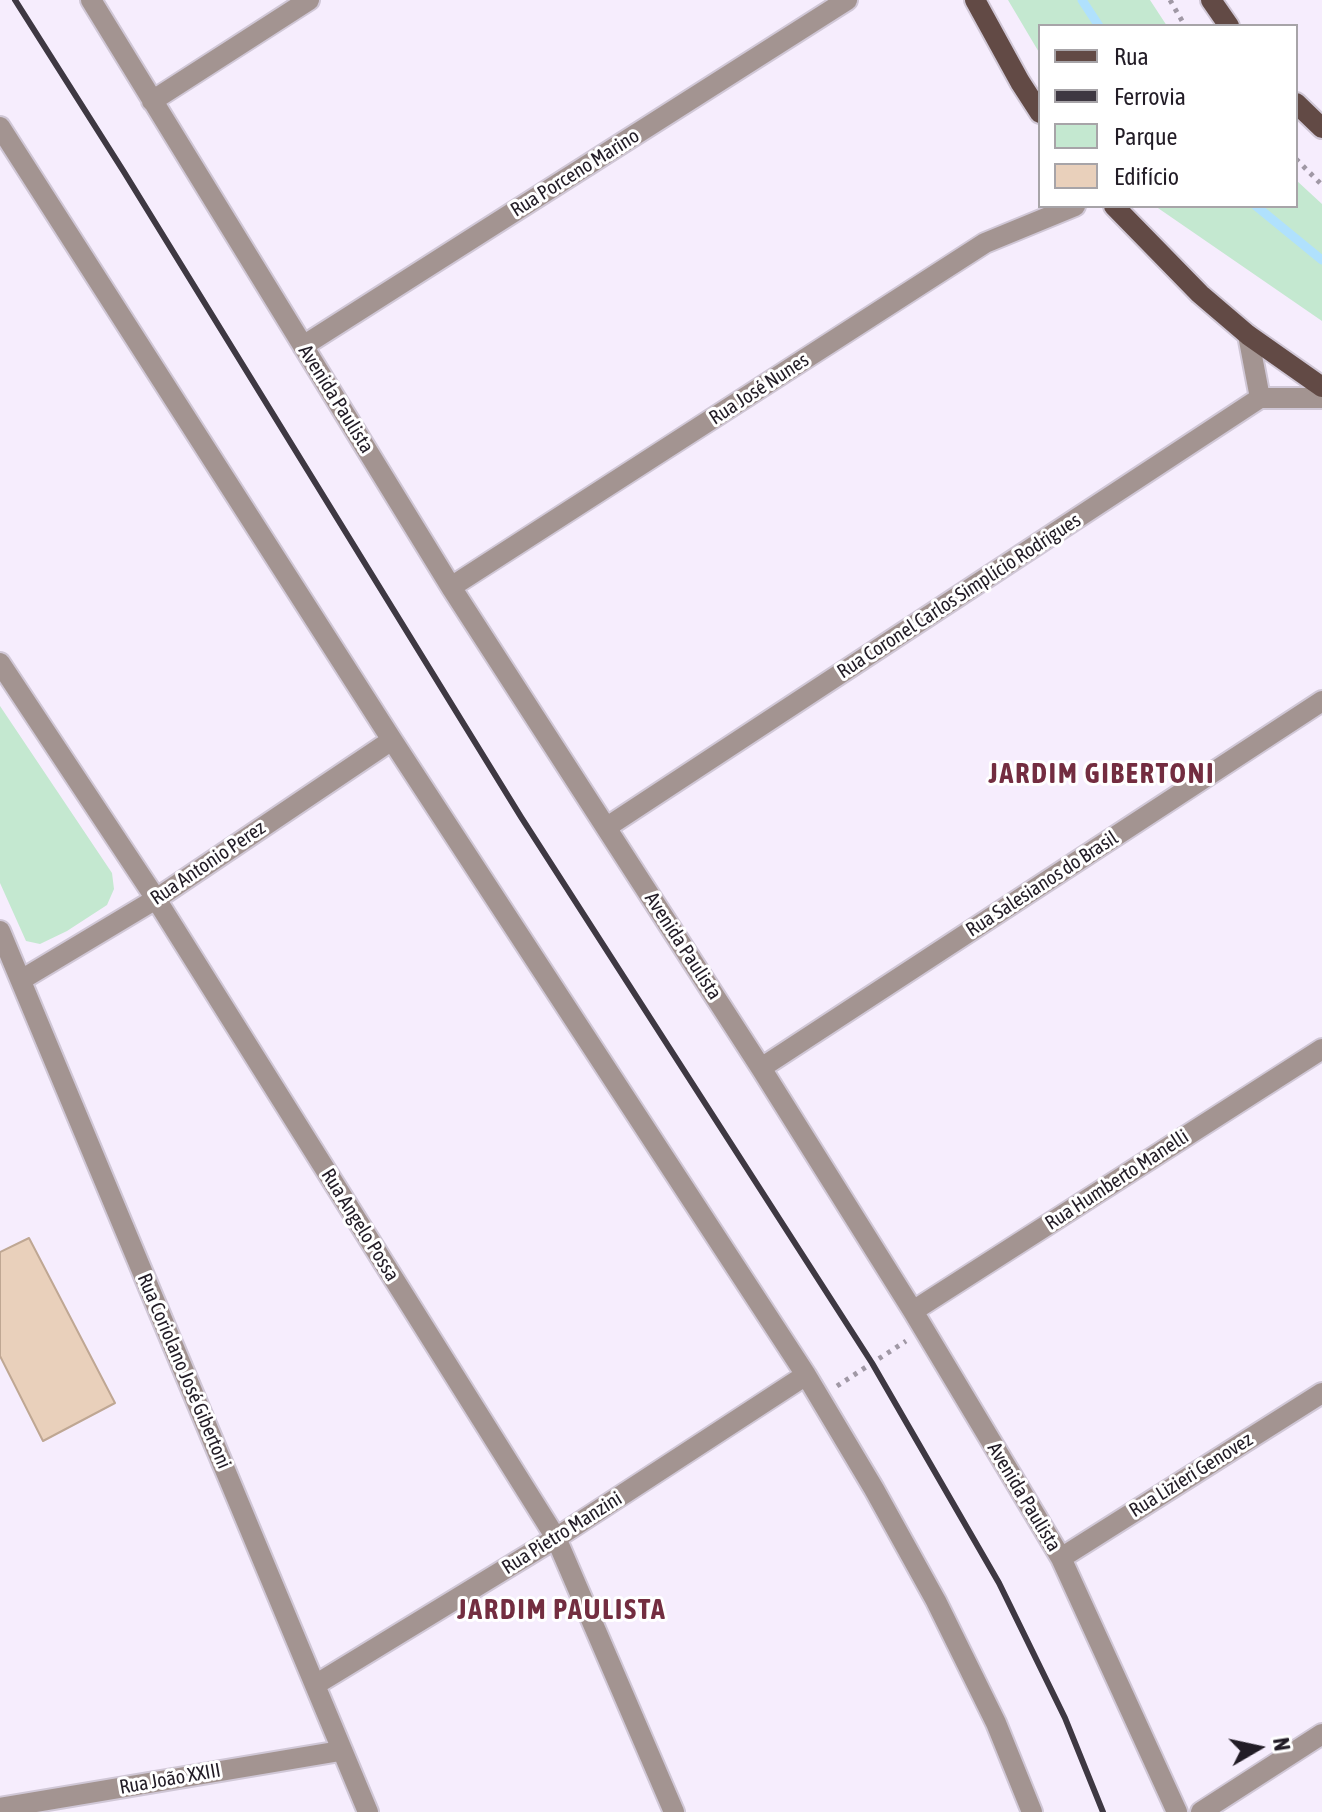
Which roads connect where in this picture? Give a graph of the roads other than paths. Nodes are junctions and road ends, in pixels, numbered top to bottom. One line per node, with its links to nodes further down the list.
1 (91, 0): 7 (street, Avenida Paulista)
2 (309, 0): 7 (street)
3 (847, 0): 15 (street, Rua Porceno Marino)
4 (975, 0): 9 (main road)
5 (1211, 0): 6 (main road)
6 (1228, 24)
7 (152, 101): 15 (street, Avenida Paulista)
8 (1298, 105): 11 (main road)
9 (1038, 110)
10 (0, 127): 22 (street)
11 (1322, 128)
12 (1070, 208): 19 (street, Rua José Nunes)
13 (1116, 208): 14 (main road)
14 (1248, 335): 16 (main road); 17 (street)
15 (303, 346): 19 (street, Avenida Paulista)
16 (1322, 387)
17 (1260, 398): 18 (street); 23 (street, Rua Coronel Carlos Simplício Rodrigues)
18 (1322, 398)
19 (451, 587): 23 (street, Avenida Paulista)
20 (0, 663): 24 (street, Rua Angelo Possa)
21 (1322, 701): 28 (street, Rua Salesianos do Brasil)
22 (392, 740): 24 (street, Rua Antonio Perez); 30 (street)
23 (607, 827): 28 (street, Avenida Paulista)
24 (156, 899): 26 (street, Rua Antonio Perez); 32 (street, Rua Angelo Possa)
25 (0, 931): 26 (street, Rua Coriolano José Gibertoni)
26 (21, 980): 34 (street, Rua Coriolano José Gibertoni)
27 (1322, 1049): 29 (street, Rua Humberto Manelli)
28 (761, 1068): 29 (street, Avenida Paulista)
29 (913, 1311): 33 (street, Avenida Paulista)
30 (806, 1375): 32 (street, Rua Pietro Manzini); 40 (street)
31 (1322, 1393): 33 (street, Rua Lizieri Genovez)
32 (556, 1538): 34 (street, Rua Pietro Manzini); 39 (street, Rua Angelo Possa)
33 (1061, 1558): 41 (street, Avenida Paulista)
34 (315, 1685): 36 (street, Rua Coriolano José Gibertoni)
35 (1322, 1734): 42 (street)
36 (340, 1751): 37 (street, Rua João XXIII); 38 (street, Rua Coriolano José Gibertoni)
37 (0, 1808)
38 (368, 1812)
39 (674, 1812)
40 (1032, 1812)
41 (1177, 1812)
42 (1201, 1812)

